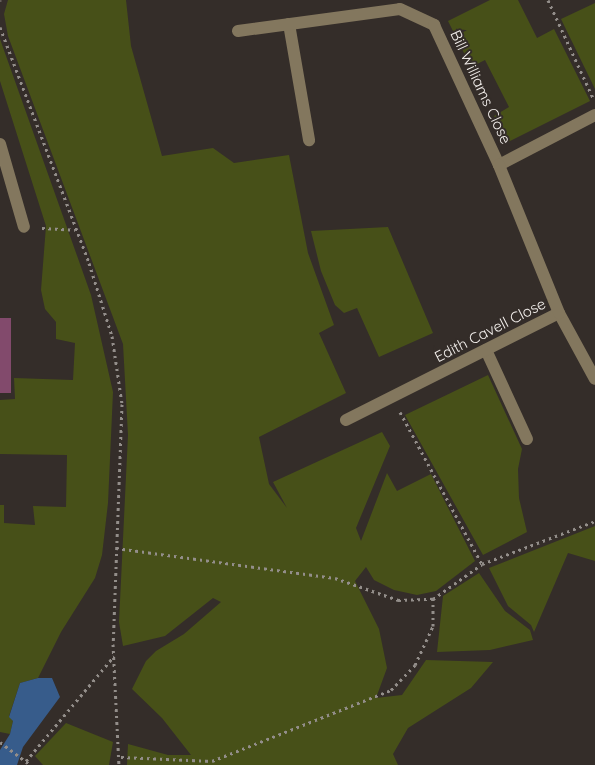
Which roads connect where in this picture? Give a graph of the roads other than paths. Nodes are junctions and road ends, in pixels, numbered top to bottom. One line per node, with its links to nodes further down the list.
1 (289, 24): 2 (street, Bill Williams Close); 4 (street); 6 (street, Bill Williams Close)
2 (238, 31)
3 (595, 115): 6 (street, Bill Williams Close)
4 (309, 140)
5 (0, 144): 7 (street)
6 (499, 165): 8 (street, Edith Cavell Close)
7 (24, 227)
8 (559, 314): 9 (street, Edith Cavell Close); 10 (street)
9 (486, 350): 11 (street, Edith Cavell Close); 12 (street)
10 (595, 379)
11 (346, 420)
12 (527, 439)

